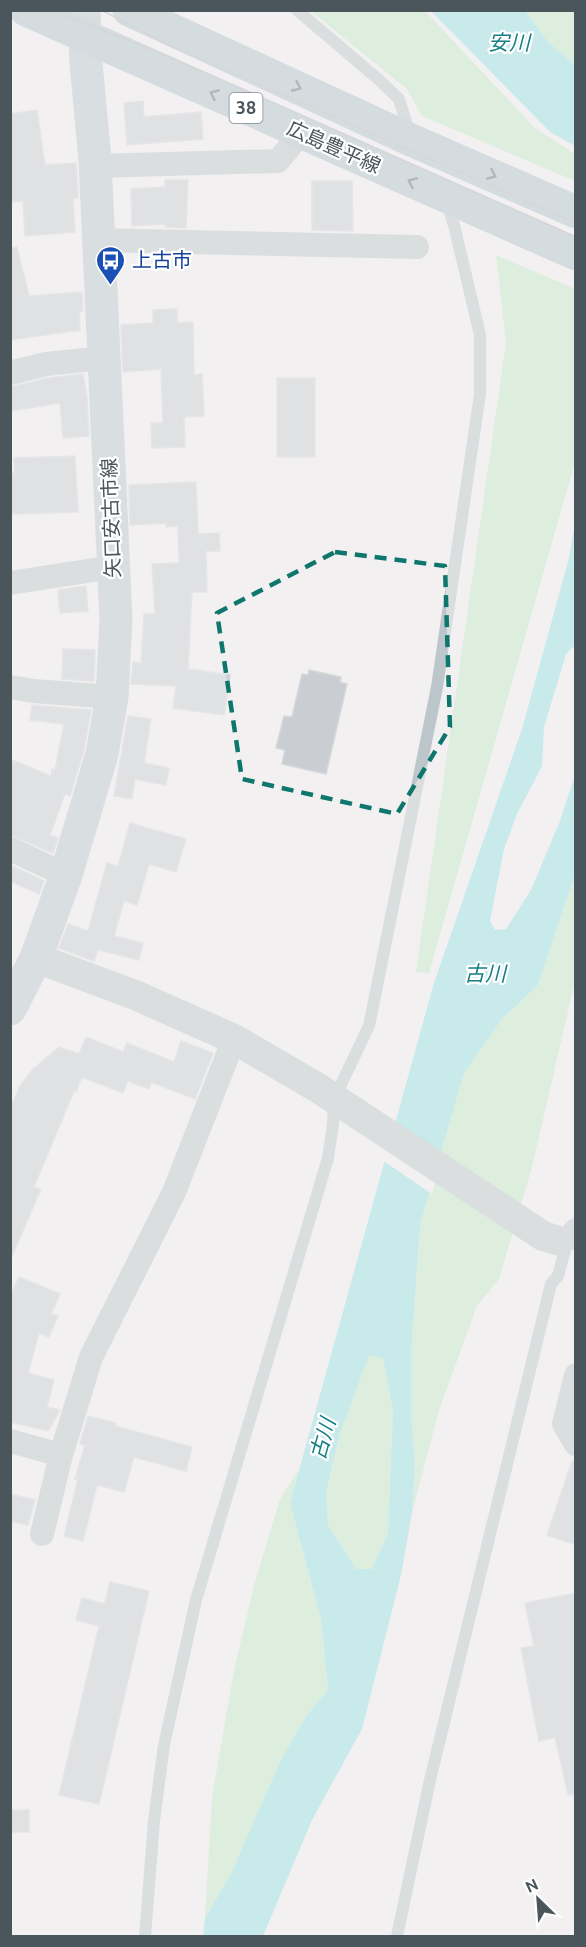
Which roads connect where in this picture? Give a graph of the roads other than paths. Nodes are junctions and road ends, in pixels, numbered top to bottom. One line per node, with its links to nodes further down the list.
1 (26, 10): 4 (main road, 広島豊平線 / 38)
2 (129, 10): 6 (main road, 広島豊平線 / 38, one-way to 6)
3 (297, 10): 6 (lane)
4 (84, 24): 5 (main road, 広島豊平線 / 38, one-way to 4); 7 (main road, 矢口安古市線)
5 (301, 133): 7 (street); 8 (main road, 広島豊平線 / 38, one-way to 5)
6 (425, 146): 9 (main road, 広島豊平線 / 38, one-way to 9)
7 (94, 166): 10 (main road, 矢口安古市線)
8 (455, 201): 12 (main road, 広島豊平線 / 38); 24 (lane)
9 (576, 212)
10 (97, 240): 11 (street); 13 (main road, 矢口安古市線)
11 (417, 247)
12 (576, 254)
13 (103, 358): 14 (street); 15 (main road, 矢口安古市線)
14 (10, 373)
15 (113, 567): 16 (street); 18 (main road, 矢口安古市線)
16 (10, 583)
17 (10, 687): 18 (street)
18 (112, 697): 20 (main road, 矢口安古市線)
19 (10, 849): 20 (street)
20 (66, 875): 21 (main road, 矢口安古市線)
21 (36, 958): 22 (main road, 矢口安古市線); 23 (street)
22 (10, 1009)
23 (234, 1039): 24 (street); 29 (street)
24 (340, 1103): 25 (street); 31 (lane)
25 (561, 1236): 32 (lane)
26 (576, 1376): 28 (street)
27 (10, 1441): 29 (street)
28 (576, 1444)
29 (61, 1455): 30 (street)
30 (42, 1533)
31 (145, 1936)
32 (398, 1936)

